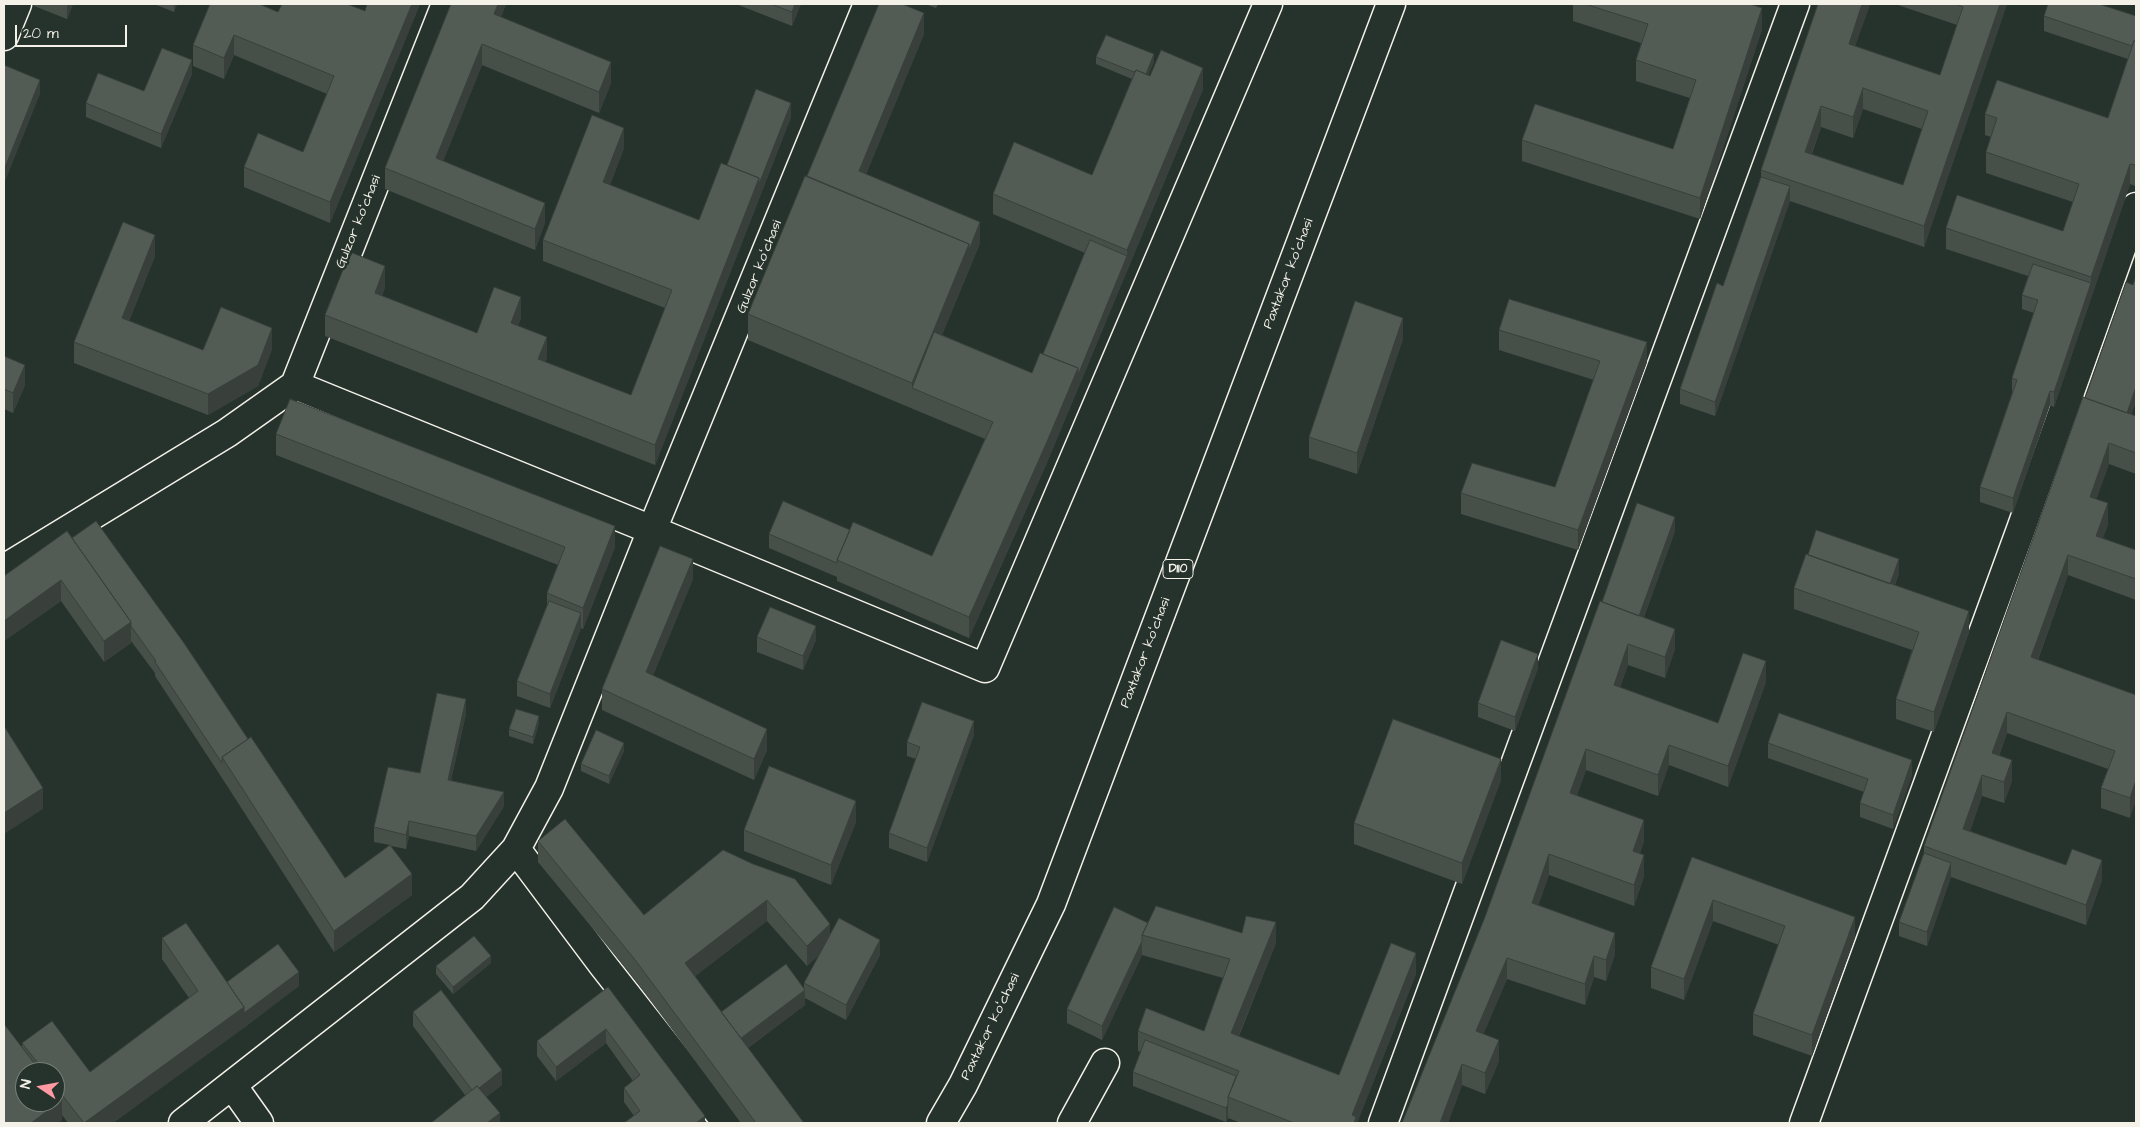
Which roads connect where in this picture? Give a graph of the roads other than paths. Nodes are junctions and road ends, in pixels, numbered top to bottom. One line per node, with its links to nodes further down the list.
1 (17, 4): 7 (street)
2 (446, 4): 9 (street, Gulzor koʻchasi)
3 (868, 4): 10 (street, Gulzor koʻchasi)
4 (1268, 4): 10 (street)
5 (1390, 4): 18 (street, Paxtakor koʻchasi / D110)
6 (1794, 4): 20 (street)
7 (4, 36)
8 (2136, 207): 21 (street)
9 (294, 385): 10 (street); 11 (street)
10 (652, 530): 12 (street, Gulzor koʻchasi)
11 (4, 569)
12 (516, 849): 14 (street, Gulzor koʻchasi); 17 (street)
13 (1105, 1063): 19 (street)
14 (232, 1085): 15 (street, Gulzor koʻchasi); 16 (street)
15 (184, 1123)
16 (260, 1123)
17 (727, 1123)
18 (941, 1123)
19 (1072, 1123)
20 (1382, 1123)
21 (1804, 1123)

